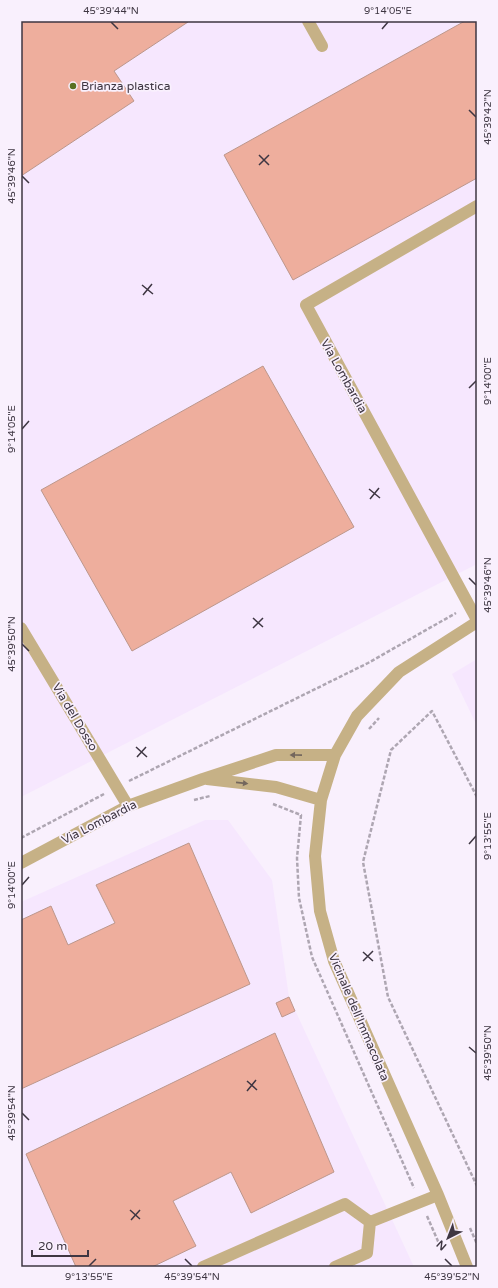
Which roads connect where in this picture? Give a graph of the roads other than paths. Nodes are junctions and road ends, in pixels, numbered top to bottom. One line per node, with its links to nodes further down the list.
1 (308, 21): 2 (street)
2 (322, 46)
3 (477, 206): 4 (street, Via Lombardia)
4 (477, 621): 6 (street, Via Lombardia)
5 (21, 628): 9 (street, Via del Dosso)
6 (335, 755): 7 (street, Via Lombardia, one-way to 7); 8 (street, Vicinale dell'Immacolata)
7 (203, 779): 8 (street, one-way to 8); 9 (street, Via Lombardia)
8 (321, 800): 11 (street, Vicinale dell'Immacolata)
9 (128, 806): 10 (street, Via Lombardia)
10 (21, 863)
11 (438, 1196): 12 (street); 15 (street, Vicinale dell'Immacolata)
12 (370, 1222): 13 (street); 14 (street)
13 (203, 1267)
14 (335, 1267)
15 (467, 1267)

